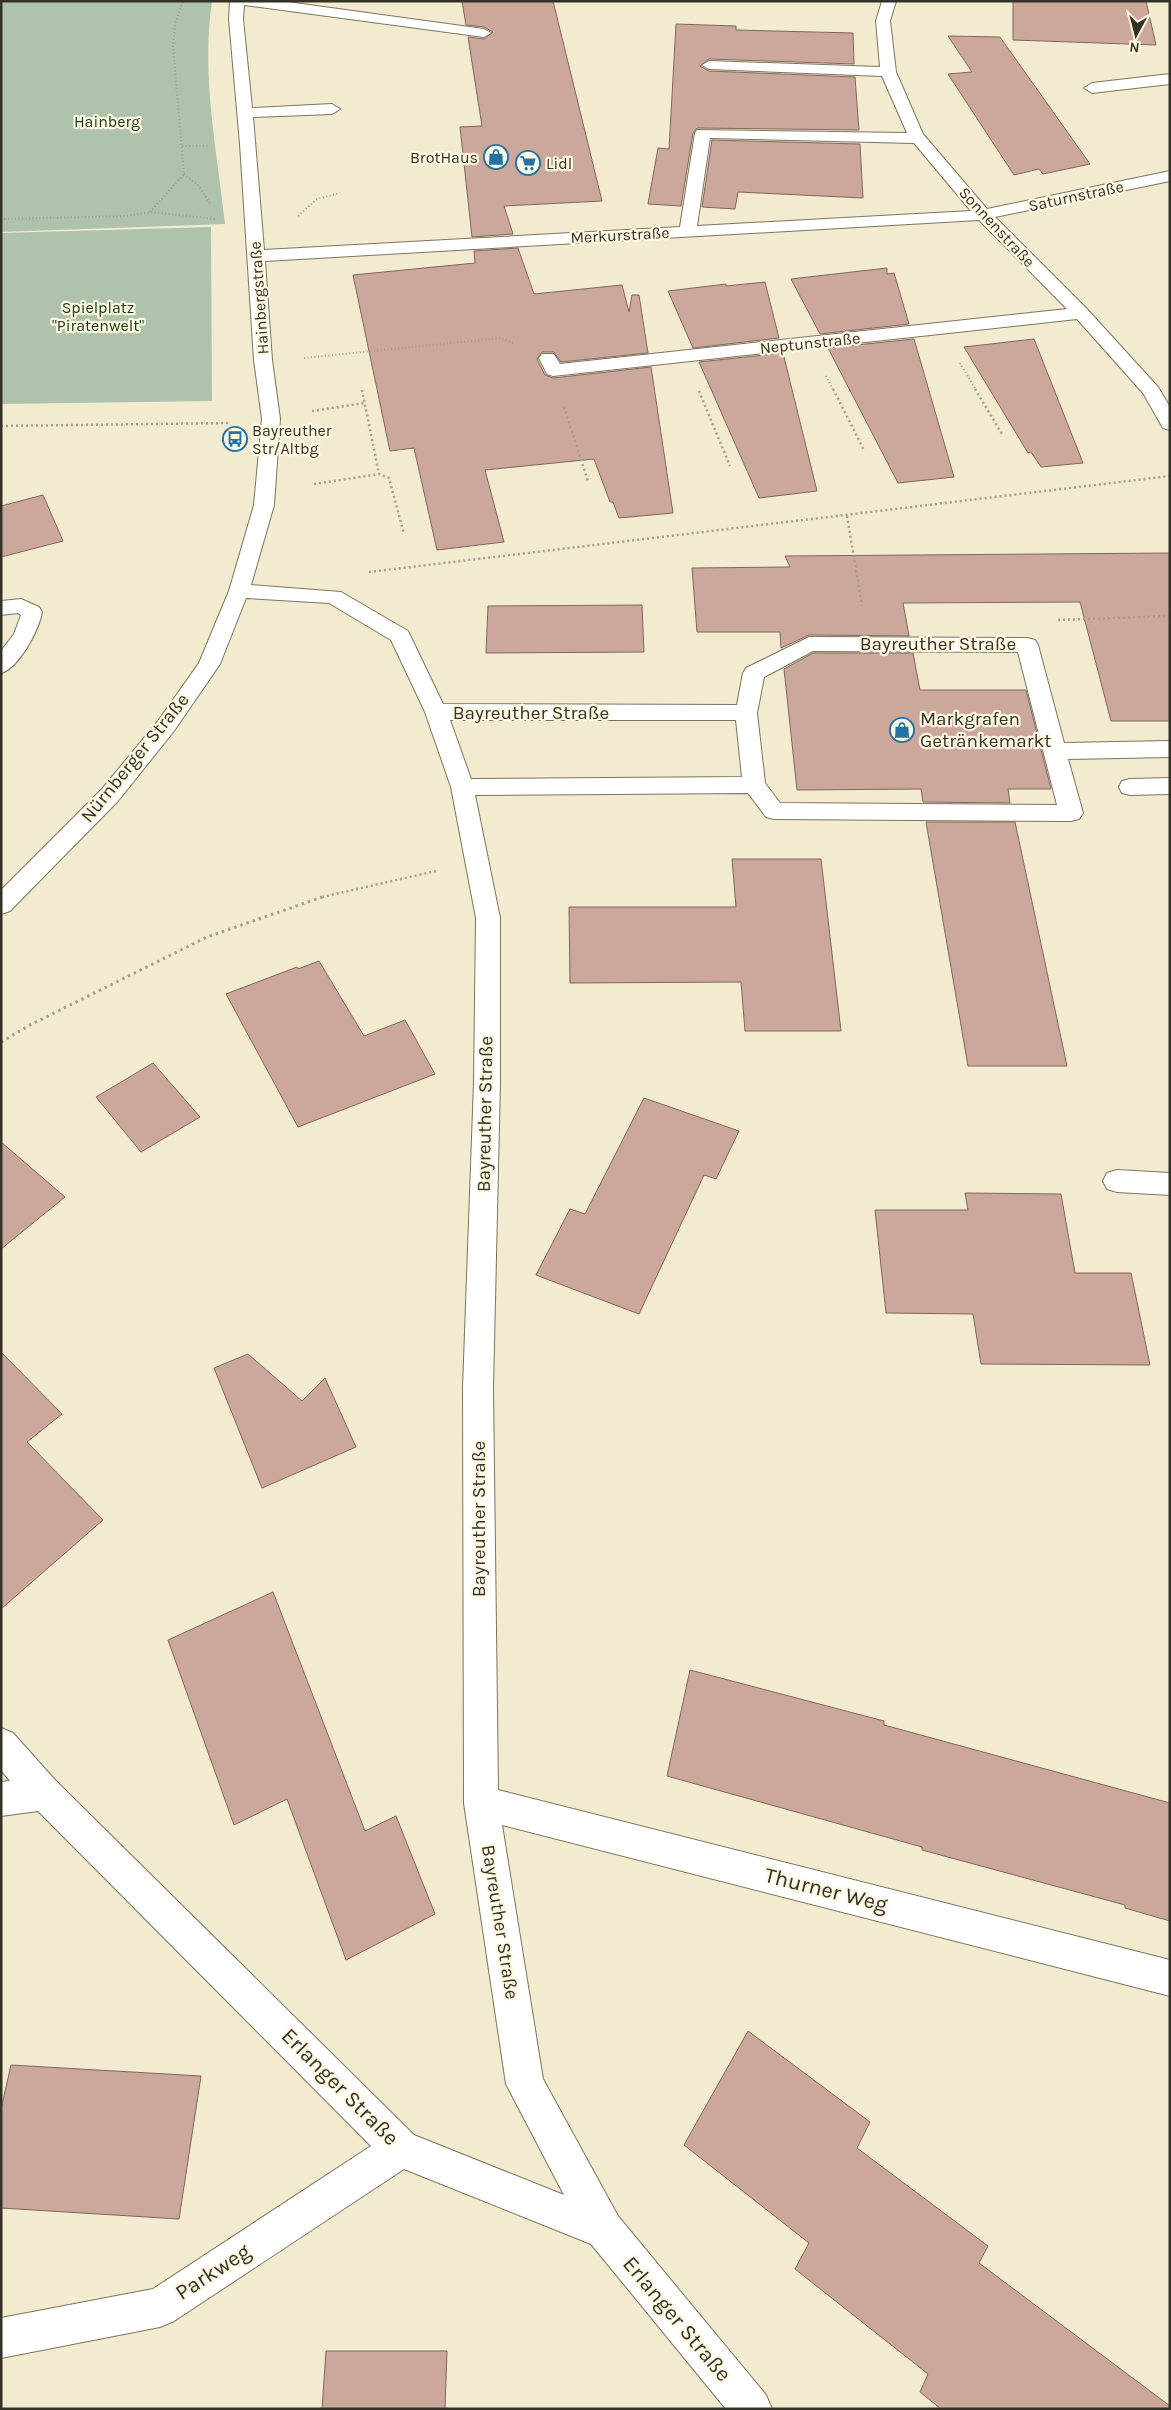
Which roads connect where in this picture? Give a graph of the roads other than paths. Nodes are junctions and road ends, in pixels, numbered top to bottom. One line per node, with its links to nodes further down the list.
1 (237, 1): 10 (street, Hainbergstraße)
2 (246, 1): 4 (street)
3 (889, 1): 6 (street, Sonnenstraße)
4 (484, 33)
5 (709, 65): 6 (street)
6 (888, 72): 11 (street, Sonnenstraße)
7 (1170, 79): 8 (street)
8 (1092, 88)
9 (332, 108): 10 (street)
10 (244, 113): 15 (street, Hainbergstraße)
11 (918, 138): 13 (street, Sonnenstraße); 14 (street)
12 (1170, 176): 13 (street, Saturnstraße)
13 (983, 215): 14 (street, Merkurstraße); 16 (street, Sonnenstraße)
14 (688, 232): 15 (street, Merkurstraße)
15 (256, 256): 21 (street, Hainbergstraße)
16 (1081, 313): 17 (street, Neptunstraße); 19 (street, Sonnenstraße)
17 (550, 364)
18 (1170, 390): 19 (street)
19 (1151, 391): 20 (street, Sonnenstraße)
20 (1170, 424)
21 (239, 590): 24 (street, Bayreuther Straße); 32 (street, Nürnberger Straße)
22 (1, 608): 23 (street)
23 (1, 666)
24 (436, 712): 25 (street, Bayreuther Straße); 30 (street, Bayreuther Straße)
25 (746, 713): 27 (street, Bayreuther Straße); 28 (street, Bayreuther Straße)
26 (1170, 749): 27 (street)
27 (1054, 751): 28 (street, Bayreuther Straße)
28 (754, 785): 30 (street)
29 (1170, 786): 31 (street)
30 (462, 787): 38 (street, Bayreuther Straße)
31 (1130, 787)
32 (1, 905)
33 (1117, 1181): 34 (street)
34 (1170, 1184)
35 (1, 1745): 36 (street, Erlanger Straße)
36 (44, 1793): 37 (street); 40 (street, Erlanger Straße)
37 (1, 1799)
38 (482, 1803): 39 (street, Thurner Weg); 41 (street, Bayreuther Straße)
39 (1170, 1978)
40 (401, 2149): 41 (street, Erlanger Straße); 42 (street, Parkweg)
41 (604, 2230): 43 (street, Erlanger Straße)
42 (1, 2338)
43 (752, 2409)

